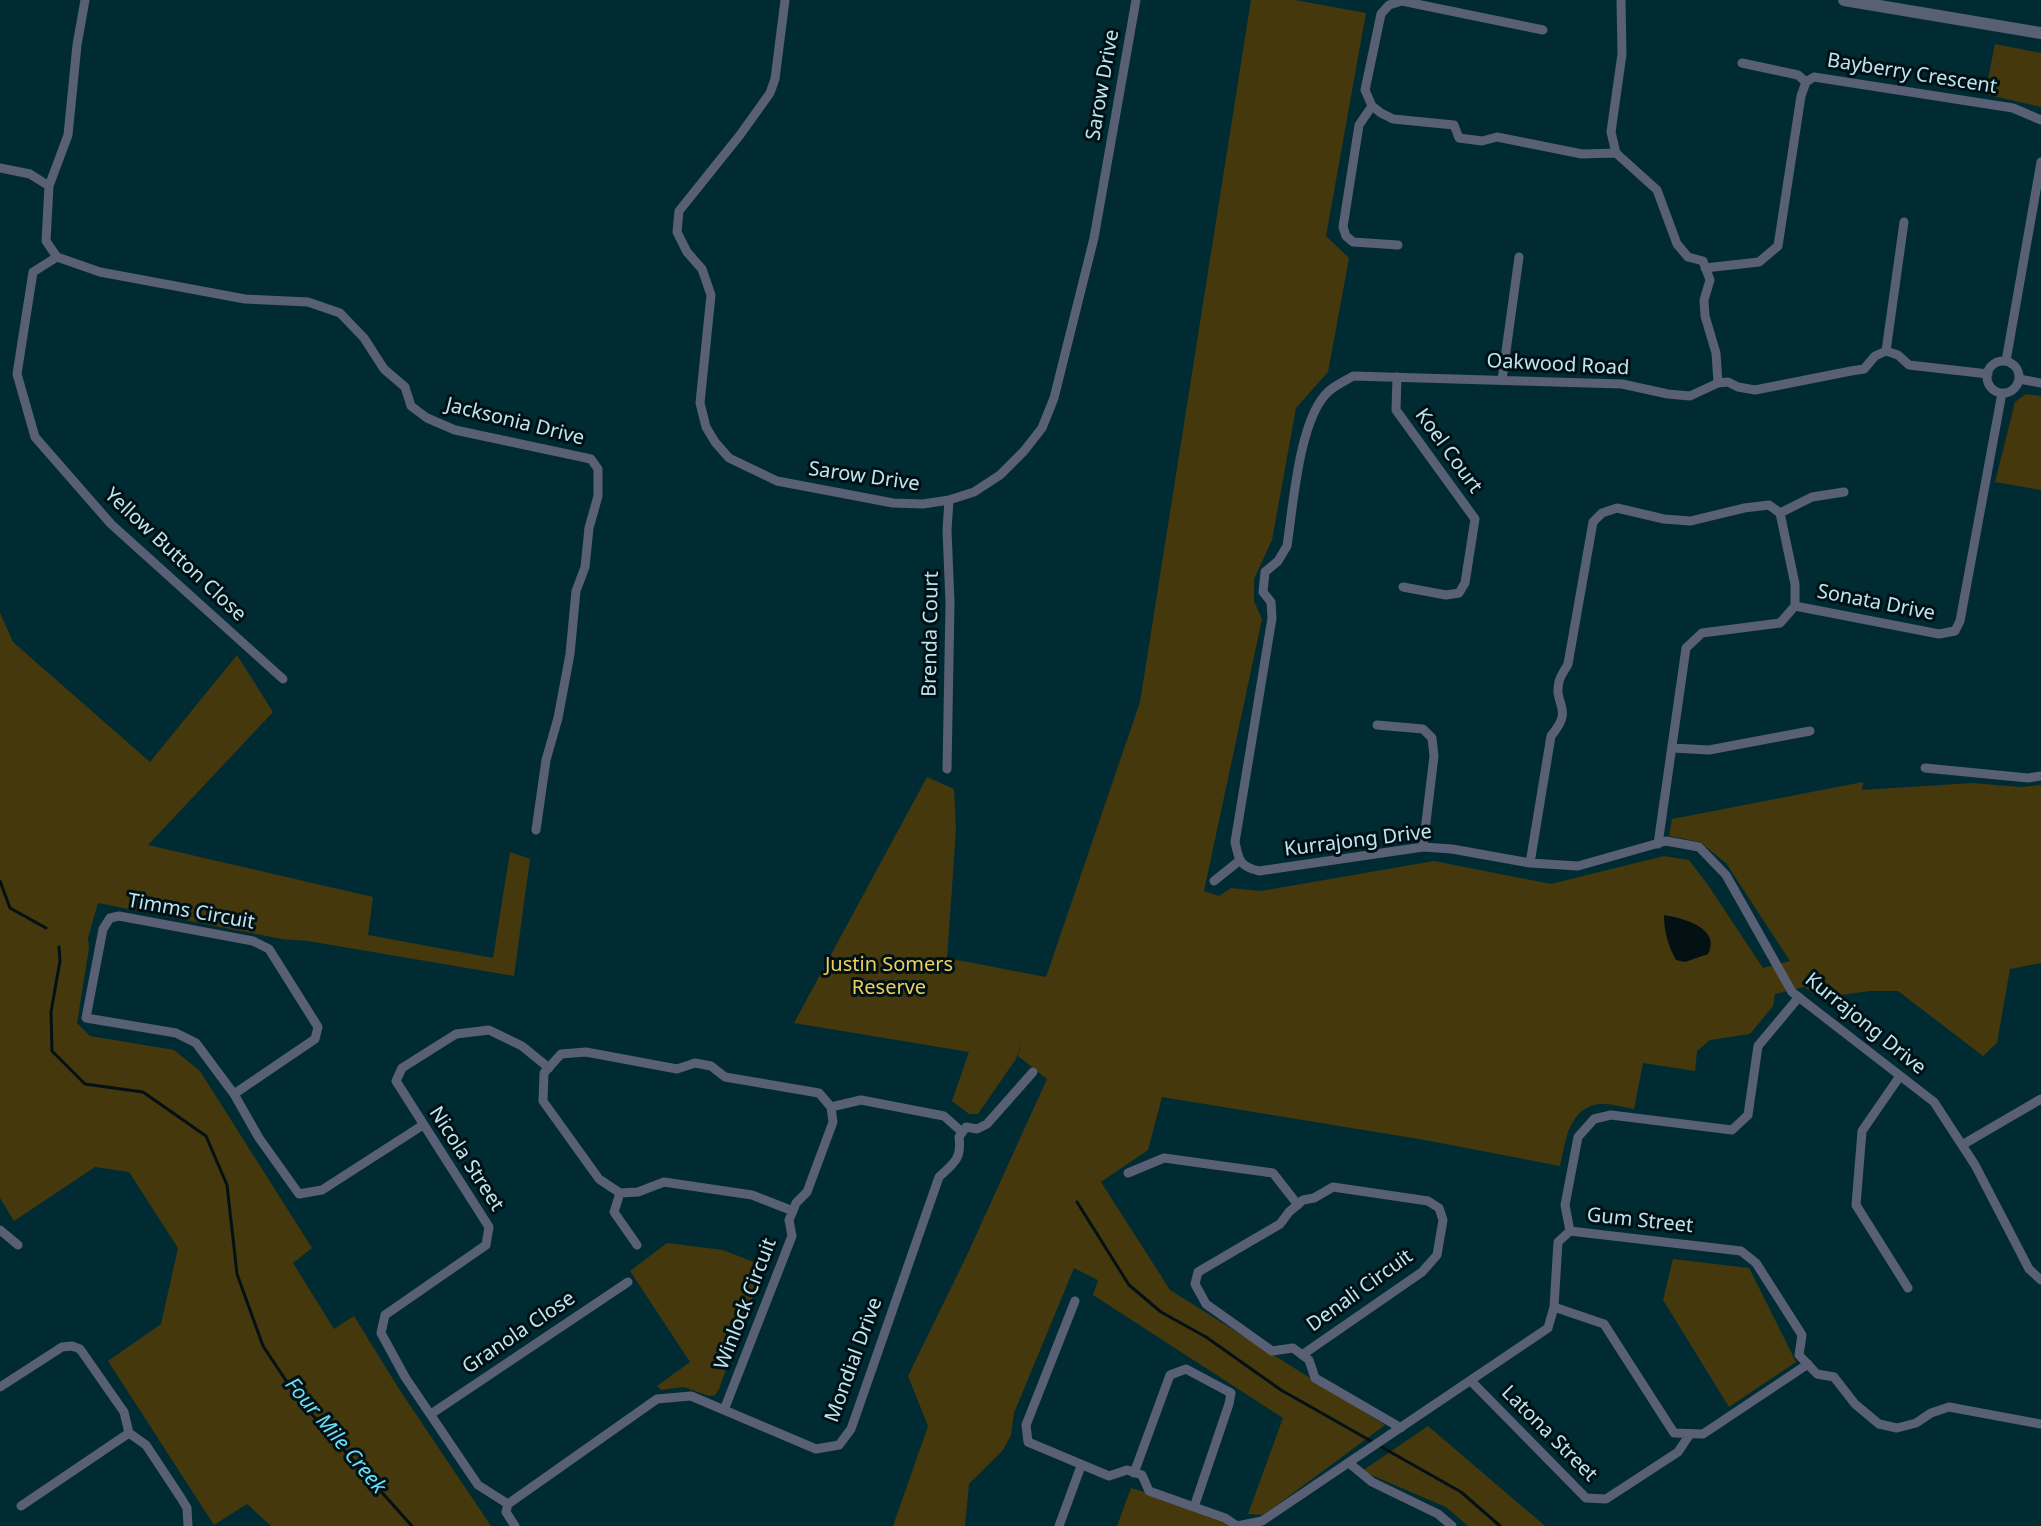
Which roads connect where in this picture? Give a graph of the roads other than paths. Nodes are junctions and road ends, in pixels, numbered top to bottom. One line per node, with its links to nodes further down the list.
1 (85, 0): 15 (street)
2 (785, 0): 31 (street, Sarow Drive)
3 (1136, 0): 31 (street, Sarow Drive)
4 (1621, 0): 12 (street)
5 (1844, 0): 7 (street)
6 (1543, 30): 10 (street)
7 (2041, 33)
8 (1742, 63): 9 (street)
9 (1806, 82): 11 (street, Bayberry Crescent); 20 (street, Bayberry Crescent)
10 (1372, 106): 12 (street); 17 (street)
11 (2041, 120)
12 (1616, 153): 20 (street)
13 (2041, 162): 22 (street)
14 (0, 168): 15 (street)
15 (49, 186): 18 (street)
16 (1904, 222): 21 (street)
17 (1398, 245)
18 (57, 257): 35 (street, Yellow Button Close); 42 (street, Jacksonia Drive)
19 (1519, 257): 26 (street)
20 (1705, 268): 27 (street)
21 (1886, 351): 23 (street); 27 (street)
22 (2006, 361): 23 (street); 25 (street)
23 (1988, 374): 29 (street)
24 (1396, 377): 26 (street, Oakwood Road); 33 (street, Koel Court); 45 (street, Oakwood Road)
25 (2019, 379): 28 (street); 29 (street)
26 (1502, 380): 27 (street, Oakwood Road)
27 (1718, 383)
28 (2041, 383)
29 (2002, 393): 34 (street, Sonata Drive)
30 (1844, 492): 32 (street)
31 (949, 500): 40 (street, Brenda Court)
32 (1780, 513): 34 (street); 46 (street)
33 (1403, 587)
34 (1795, 606): 38 (street, Sonata Drive)
35 (283, 679)
36 (1377, 725): 44 (street)
37 (1810, 731): 38 (street)
38 (1672, 748): 43 (street, Sonata Drive)
39 (1925, 768): 41 (street)
40 (948, 770)
41 (2041, 776)
42 (536, 830)
43 (1658, 844): 46 (street, Kurrajong Drive); 48 (street, Kurrajong Drive)
44 (1423, 847): 45 (street, Kurrajong Drive); 46 (street, Kurrajong Drive)
45 (1239, 861): 47 (street)
46 (1530, 863)
47 (1214, 881)
48 (1799, 997): 51 (street, Kurrajong Drive); 63 (street)
49 (549, 1068): 54 (street); 55 (street, Nicola Street); 59 (street)
50 (1033, 1072): 56 (street)
51 (1900, 1076): 57 (street, Kurrajong Drive); 68 (street)
52 (234, 1094): 52 (street, Timms Circuit); 55 (street, Timms Circuit)
53 (2041, 1099): 57 (street)
54 (831, 1107): 56 (street); 61 (street, Winlock Circuit)
55 (423, 1125): 76 (street, Nicola Street)
56 (962, 1132): 75 (street, Mondial Drive)
57 (1962, 1145): 66 (street, Kurrajong Drive)
58 (1128, 1173): 60 (street)
59 (620, 1193): 61 (street); 65 (street)
60 (1298, 1205): 71 (street, Denali Circuit); 71 (street, Denali Circuit)
61 (793, 1211): 75 (street, Winlock Circuit)
62 (0, 1230): 64 (street)
63 (1570, 1231): 70 (street, Gum Street); 72 (street, Gum Street)
64 (18, 1245)
65 (637, 1245)
66 (2041, 1280)
67 (628, 1282): 76 (street, Granola Close)
68 (1908, 1288)
69 (1075, 1301): 82 (street)
70 (1554, 1307): 73 (street, Gum Street); 80 (street)
71 (1302, 1355): 78 (street, Denali Circuit)
72 (1808, 1364): 77 (street); 80 (street)
73 (1471, 1381): 78 (street, Gum Street); 80 (street, Latona Street)
74 (0, 1387): 79 (street)
75 (724, 1410): 84 (street, Mondial Drive)
76 (430, 1414): 84 (street, Nicola Street)
77 (2041, 1424)
78 (1401, 1428): 81 (street, Gum Street)
79 (129, 1433): 85 (street); 88 (street)
80 (1690, 1434)
81 (1349, 1463): 87 (street); 91 (street, Gum Street)
82 (1081, 1466): 83 (street); 90 (street)
83 (1134, 1473): 86 (street); 86 (street)
84 (508, 1504): 89 (street)
85 (21, 1506)
86 (1194, 1507): 91 (street)
87 (1449, 1525)
88 (188, 1526)
89 (515, 1526)
90 (1059, 1526)
91 (1237, 1526)

